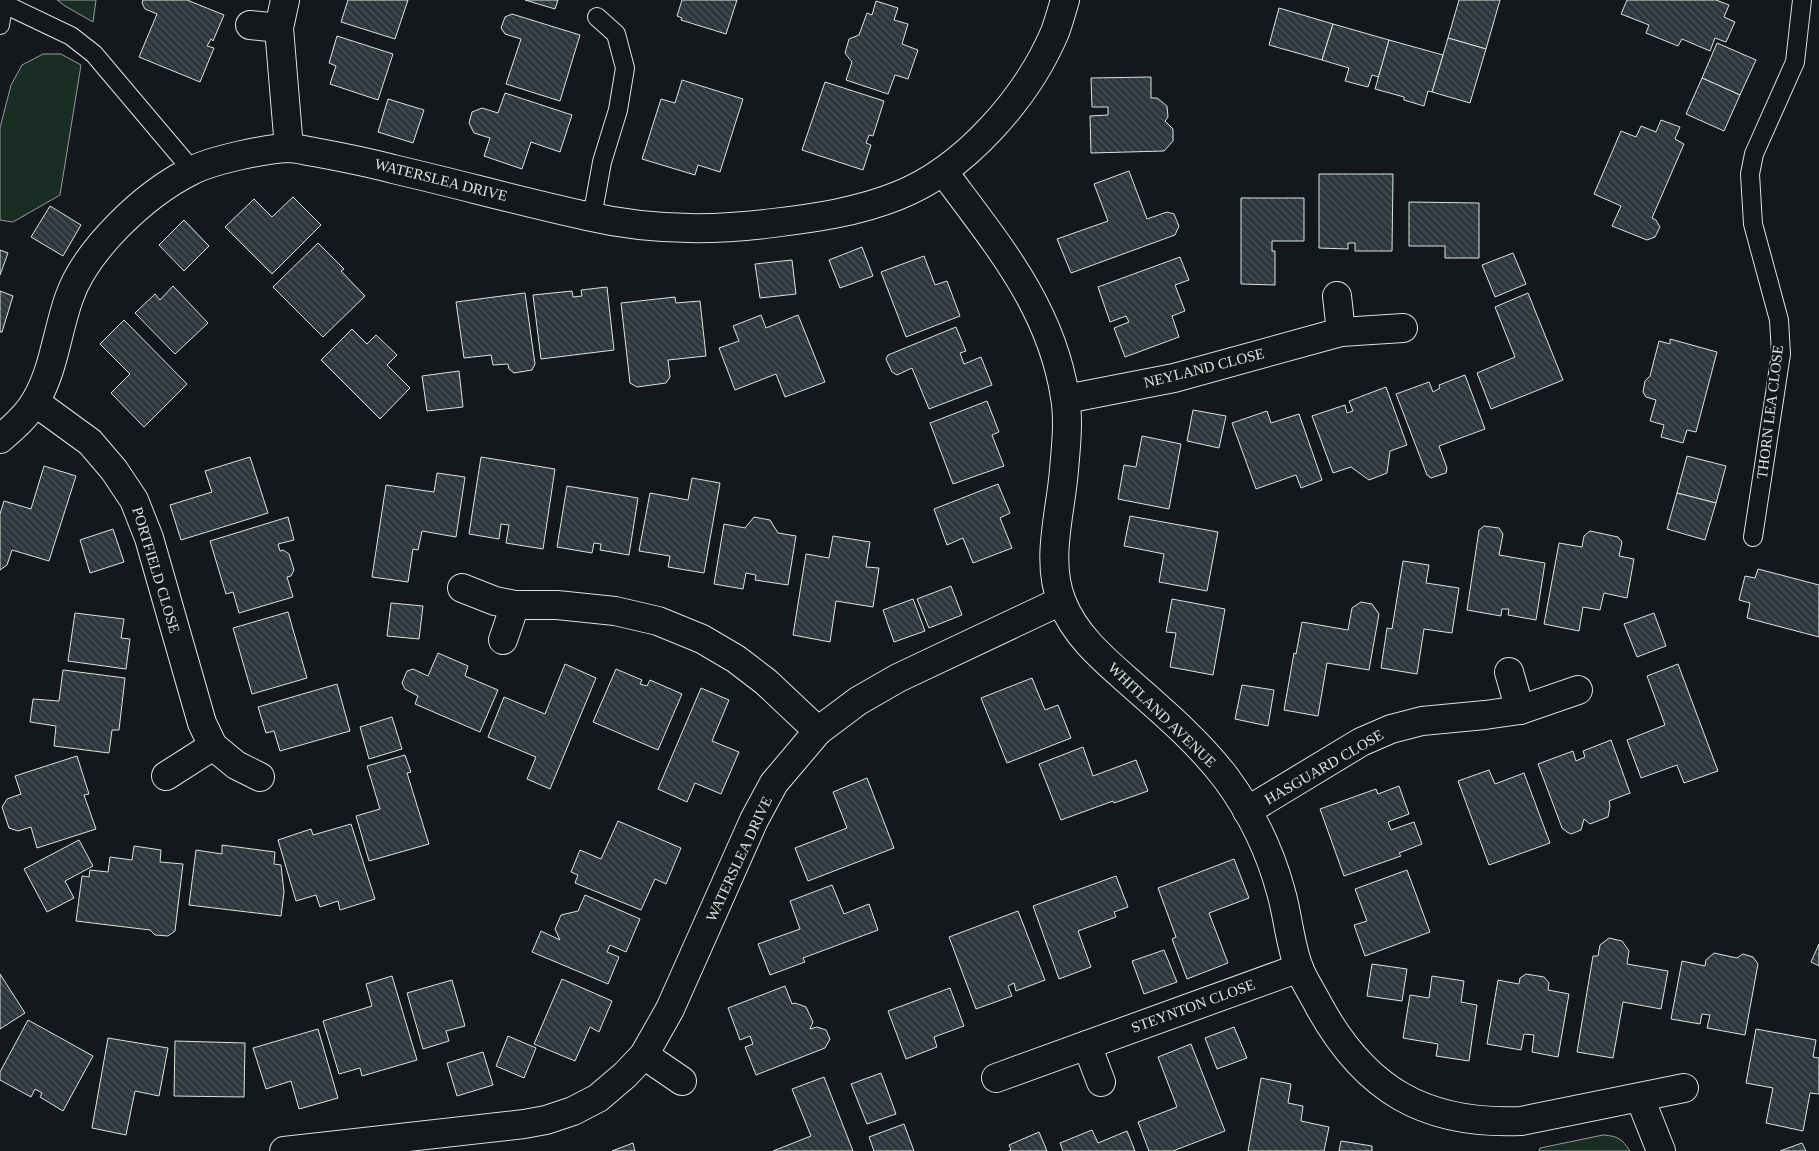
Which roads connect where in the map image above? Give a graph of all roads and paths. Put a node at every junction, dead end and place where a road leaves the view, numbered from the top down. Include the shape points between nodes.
1 (285, 0) edge
2 (1065, 0) edge
3 (1802, 0) edge
4 (4, 2) edge
5 (597, 17) dead end
6 (0, 25) edge
7 (250, 25) dead end
8 (279, 28) junction
9 (289, 148) junction
10 (192, 170) junction
11 (943, 171) junction
12 (592, 217) junction
13 (1337, 296) dead end
14 (1404, 328) dead end
15 (1342, 332) junction
16 (1066, 399) junction
17 (35, 402) junction
18 (0, 439) edge
19 (1753, 537) dead end
20 (462, 588) dead end
21 (1062, 601) junction
22 (515, 606) junction
23 (503, 640) dead end
24 (1510, 672) dead end
25 (1578, 690) dead end
26 (1520, 710) junction
27 (818, 731) junction
28 (213, 746) junction
29 (166, 776) dead end
30 (260, 778) dead end
31 (1247, 811) junction
32 (1299, 968) junction
33 (1088, 1045) junction
34 (644, 1056) junction
35 (996, 1078) dead end
36 (682, 1081) dead end
37 (1101, 1082) dead end
38 (1684, 1088) dead end
39 (1640, 1098) junction
40 (284, 1151) edge
41 (1661, 1151) edge

1 - 8 street
2 - 11 street, WATERSLEA DRIVE via 1054,33 1010,107 979,142
3 - 19 lane, THORN LEA CLOSE via 1794,62 1754,154 1750,174 1753,224 1779,320 1781,354
4 - 6 lane
4 - 10 lane via 71,36 94,54
5 - 12 lane via 616,34 625,68
7 - 8 street
8 - 9 street
9 - 10 street, WATERSLEA DRIVE via 242,155
9 - 12 street, WATERSLEA DRIVE via 351,158
10 - 17 street, WATERSLEA DRIVE via 126,219 103,241 82,269 69,297 54,353
11 - 12 street, WATERSLEA DRIVE via 899,196 850,211 749,226 650,225
11 - 16 street, WHITLAND AVENUE via 1009,259 1030,294 1047,329
13 - 15 street
14 - 15 street, NEYLAND CLOSE
15 - 16 street, NEYLAND CLOSE via 1174,378
16 - 21 street, WHITLAND AVENUE via 1064,472 1055,531 1055,570
17 - 18 street, WATERSLEA DRIVE
17 - 28 street, PORTFIELD CLOSE via 90,442 134,500 149,538 202,723
20 - 22 street
21 - 27 street, WATERSLEA DRIVE via 898,678 858,701
21 - 31 street, WHITLAND AVENUE via 1080,634 1106,662 1202,749
22 - 23 street
22 - 27 street via 557,605 615,611 666,624 702,639 736,659 766,682
24 - 26 street
25 - 26 street, HASGUARD CLOSE
26 - 31 street, HASGUARD CLOSE via 1422,721 1391,729 1361,742
27 - 34 street, WATERSLEA DRIVE via 774,783 754,820 670,1009
28 - 29 street
28 - 30 street, PORTFIELD CLOSE via 236,765
31 - 32 street, WHITLAND AVENUE via 1267,849 1282,892
32 - 33 street, STEYNTON CLOSE
32 - 39 street, WHITLAND AVENUE via 1341,1041 1359,1064 1381,1084 1434,1112 1462,1119 1521,1121
33 - 35 street, STEYNTON CLOSE
33 - 37 street
34 - 36 street
34 - 40 street, WATERSLEA DRIVE via 598,1098 546,1120 466,1132
38 - 39 street, WHITLAND AVENUE
39 - 41 street

